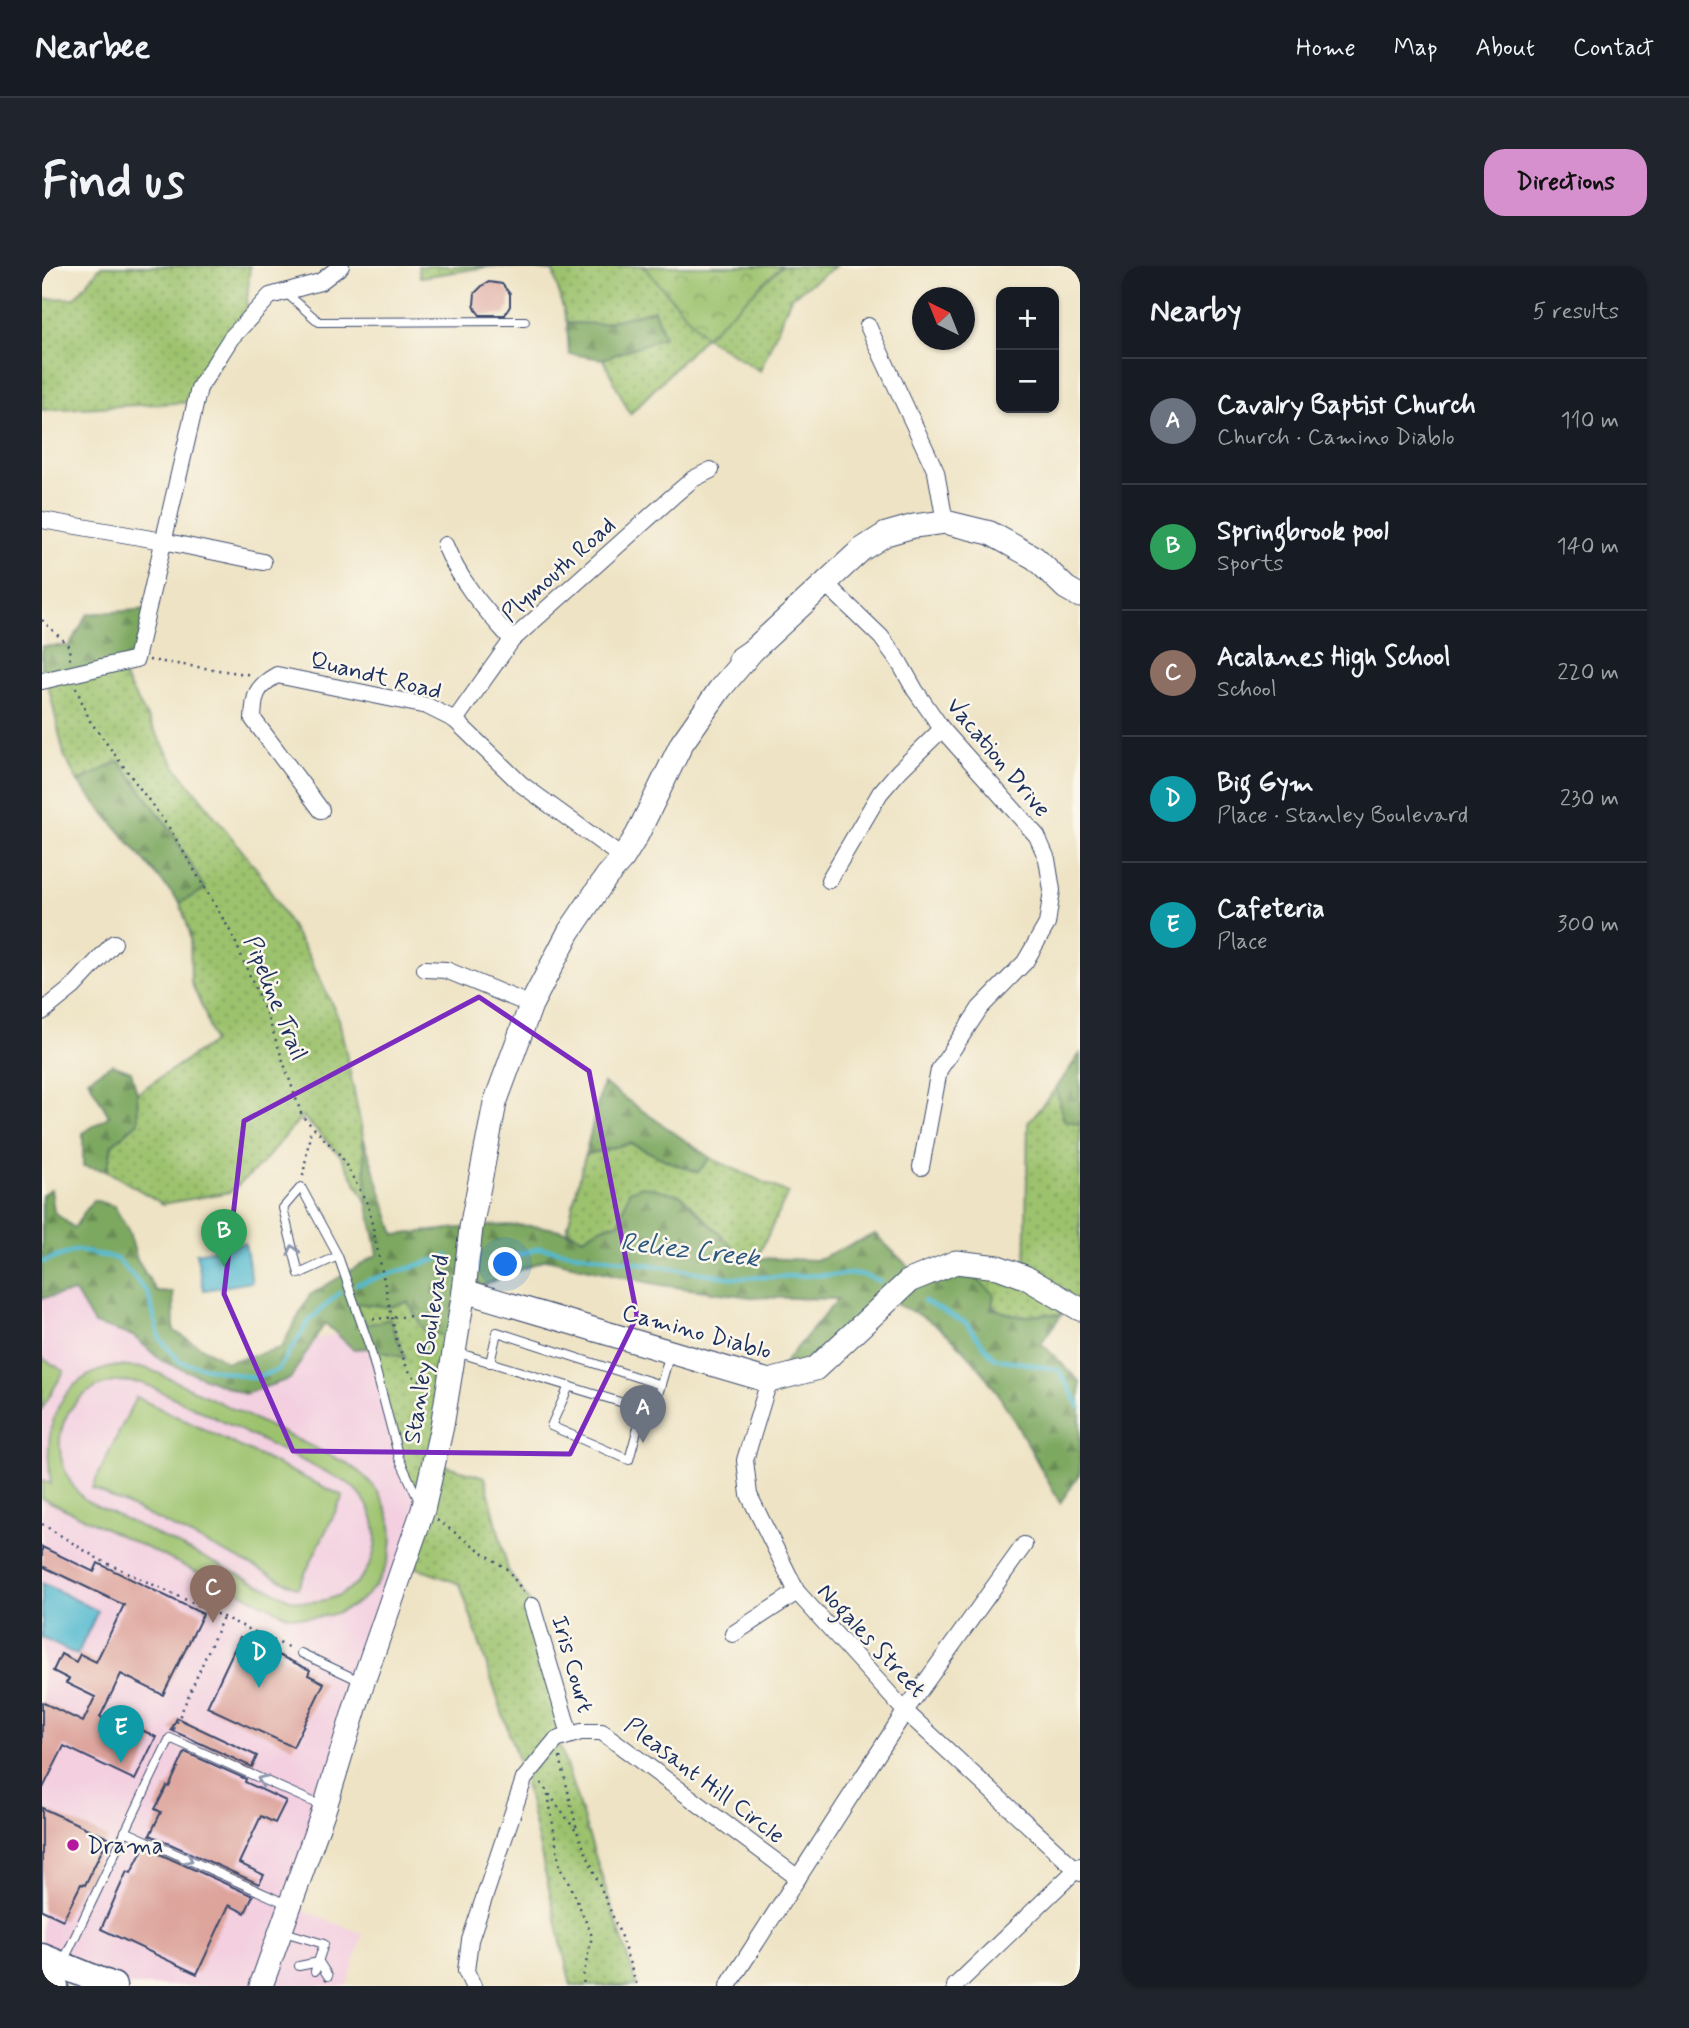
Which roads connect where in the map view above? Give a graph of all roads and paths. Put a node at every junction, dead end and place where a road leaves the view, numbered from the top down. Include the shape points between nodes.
1 (341, 266) edge
2 (285, 292) junction
3 (525, 321) dead end
4 (868, 326) dead end
5 (711, 470) dead end
6 (42, 520) edge
7 (945, 522) junction
8 (163, 541) junction
9 (445, 545) dead end
10 (1017, 549) junction
11 (263, 562) dead end
12 (825, 583) junction
13 (1080, 596) edge
14 (1080, 608) edge
15 (42, 620) edge
16 (512, 640) junction
17 (136, 659) junction
18 (71, 673) junction
19 (42, 681) edge
20 (265, 684) junction
21 (455, 720) junction
22 (942, 729) junction
23 (321, 810) dead end
24 (623, 858) junction
25 (829, 880) dead end
26 (114, 943) dead end
27 (425, 969) dead end
28 (531, 1005) junction
29 (42, 1012) edge
30 (312, 1126) junction
31 (921, 1167) dead end
32 (302, 1187) junction
33 (338, 1256) junction
34 (464, 1292) junction
35 (1080, 1309) edge
36 (439, 1314) dead end
37 (392, 1317) junction
38 (359, 1320) junction
39 (453, 1351) junction
40 (670, 1352) junction
41 (491, 1363) junction
42 (769, 1381) junction
43 (661, 1385) junction
44 (569, 1386) junction
45 (446, 1398) junction
46 (643, 1409) junction
47 (424, 1510) junction
48 (42, 1524) edge
49 (1024, 1545) dead end
50 (797, 1592) junction
51 (532, 1606) joint
52 (223, 1617) junction
53 (733, 1634) dead end
54 (300, 1653) joint
55 (363, 1682) junction
56 (905, 1711) junction
57 (170, 1738) junction
58 (563, 1738) junction
59 (325, 1807) junction
60 (125, 1831) junction
61 (578, 1834) junction
62 (1079, 1869) edge
63 (798, 1878) junction
64 (290, 1905) junction
65 (281, 1931) junction
66 (319, 1962) junction
67 (299, 1966) dead end
68 (316, 1971) dead end
69 (50, 1972) edge
70 (328, 1976) dead end
71 (113, 1986) edge
72 (261, 1986) edge
73 (473, 1986) edge
74 (584, 1986) edge
75 (637, 1986) edge
76 (728, 1986) edge
77 (955, 1986) edge

1 - 2 street via 320,282
2 - 3 lane via 319,322
2 - 8 street via 270,296 231,338 199,388
4 - 7 street via 936,472
5 - 16 street, Plymouth Road via 673,496
6 - 8 street
7 - 10 street, Stanley Boulevard via 990,533
7 - 12 street, Stanley Boulevard via 886,534
8 - 11 street
8 - 17 street
9 - 16 street via 472,594
10 - 13 street, Stanley Boulevard via 1035,558
10 - 14 street, Stanley Boulevard via 1048,586
12 - 22 street, Vacation Drive via 881,637
12 - 24 street, Stanley Boulevard via 713,685 685,729
15 - 18 path, Pipeline Trail via 69,646
16 - 21 street, Plymouth Road
17 - 18 street
17 - 20 path via 251,673
18 - 19 street
18 - 30 path, Pipeline Trail via 90,721 170,830 232,934 270,1023 302,1116
20 - 21 street, Quandt Road via 277,675 427,706
20 - 23 street via 254,695 253,719
21 - 24 street, Quandt Road via 521,784
22 - 25 street via 880,793
22 - 31 street, Vacation Drive via 1037,836 1052,890 1047,924 1025,962 980,1008 939,1070
24 - 28 street, Stanley Boulevard via 569,932
26 - 29 street via 74,987
27 - 28 street via 446,970
28 - 34 street, Stanley Boulevard via 495,1103
30 - 32 path
30 - 37 path, Pipeline Trail via 341,1156 368,1205
32 - 33 lane
33 -> 32 lane via 299,1274 283,1208
33 - 38 lane
34 - 39 street, Stanley Boulevard
34 - 40 street, Camino Diablo
35 - 42 street, Camino Diablo via 1025,1277 998,1267 956,1262 909,1282 815,1369
36 - 37 path
37 - 38 path
37 - 45 path, Pipeline Trail via 407,1368
38 - 47 lane via 399,1458
39 - 41 lane
39 - 45 street, Stanley Boulevard
40 - 42 street, Camino Diablo
40 - 43 lane
41 - 43 lane via 497,1332
41 - 44 lane
42 - 50 street, Nogales Street via 745,1460 749,1495
43 - 46 lane via 653,1412
44 - 46 lane
44 - 46 lane via 551,1426 629,1460
45 - 47 street, Stanley Boulevard
47 - 51 path via 508,1570
47 - 55 street, Stanley Boulevard
48 - 52 path via 100,1560
49 - 56 street
50 - 53 street
50 - 56 street, Nogales Street
51 - 58 street, Iris Court
52 - 54 path
52 - 57 path
54 - 55 lane
55 - 59 street, Stanley Boulevard
56 - 62 street, Nogales Street
56 - 63 street
59 -> 57 lane
57 - 60 lane
58 - 61 path
58 - 63 street, Pleasant Hill Circle via 602,1732
58 - 73 street via 524,1779 470,1940 466,1971
59 - 64 street, Stanley Boulevard
60 -> 64 lane
60 - 69 lane
61 - 74 path via 548,1794 560,1868 592,1936
61 - 75 path
62 - 77 street
63 - 76 street
64 - 65 street, Stanley Boulevard
65 - 66 lane via 324,1944
65 - 72 street, Stanley Boulevard
66 - 67 lane
66 - 68 lane
66 - 70 lane
69 - 71 main road

